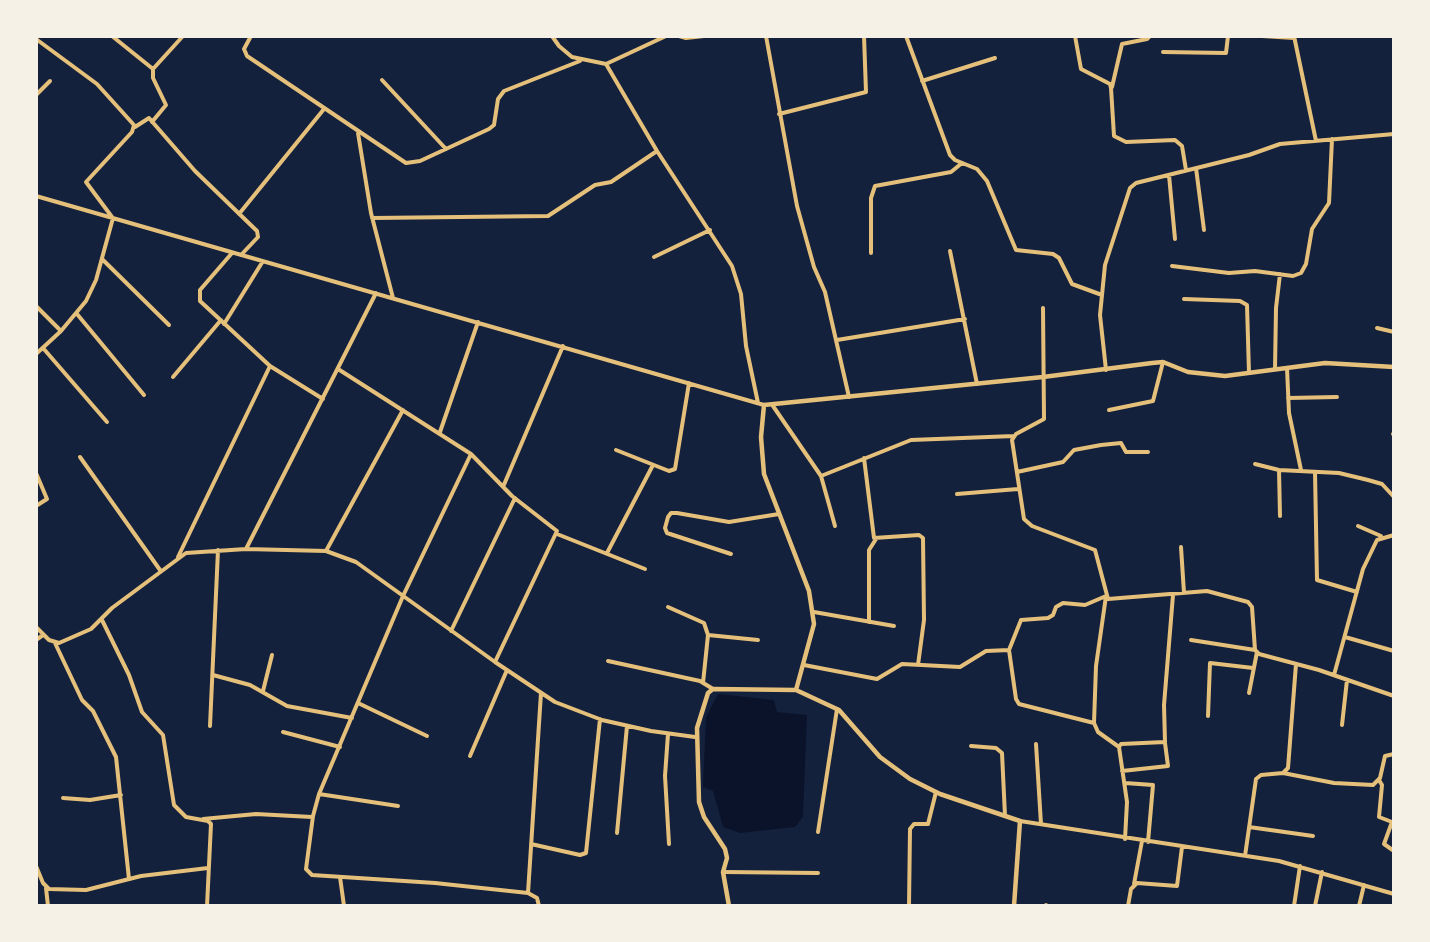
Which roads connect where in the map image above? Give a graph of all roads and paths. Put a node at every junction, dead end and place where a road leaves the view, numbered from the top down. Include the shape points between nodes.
1 (112, 36) edge
2 (183, 36) edge
3 (250, 36) edge
4 (552, 36) edge
5 (666, 36) edge
6 (679, 36) edge
7 (704, 36) edge
8 (766, 36) edge
9 (864, 36) edge
10 (906, 36) edge
11 (1075, 36) edge
12 (1150, 36) edge
13 (1230, 36) edge
14 (1262, 36) edge
15 (1294, 37) edge
16 (36, 39) edge
17 (1163, 52) dead end
18 (994, 58) dead end
19 (580, 60) junction
20 (606, 64) junction
21 (153, 69) junction
22 (382, 80) dead end
23 (50, 81) dead end
24 (922, 81) junction
25 (1111, 88) junction
26 (36, 95) edge
27 (324, 109) junction
28 (779, 114) junction
29 (152, 122) junction
30 (134, 128) junction
31 (358, 132) junction
32 (1394, 134) edge
33 (1332, 139) junction
34 (1316, 141) junction
35 (446, 148) junction
36 (657, 151) junction
37 (962, 162) junction
38 (1196, 168) junction
39 (1186, 170) junction
40 (1169, 175) junction
41 (37, 198) edge
42 (239, 214) junction
43 (113, 218) junction
44 (372, 218) junction
45 (710, 230) junction
46 (1204, 230) dead end
47 (1175, 239) dead end
48 (950, 251) dead end
49 (232, 252) junction
50 (871, 253) dead end
51 (241, 255) junction
52 (654, 257) dead end
53 (102, 259) junction
54 (263, 261) junction
55 (1172, 266) dead end
56 (1280, 274) junction
57 (376, 293) junction
58 (1102, 295) junction
59 (393, 298) junction
60 (1185, 299) dead end
61 (36, 306) edge
62 (1043, 308) dead end
63 (77, 315) junction
64 (965, 319) junction
65 (222, 322) junction
66 (478, 322) junction
67 (169, 325) dead end
68 (1377, 328) dead end
69 (61, 332) junction
70 (1394, 332) edge
71 (837, 340) junction
72 (563, 346) junction
73 (43, 348) junction
74 (36, 354) edge
75 (1163, 362) junction
76 (270, 366) junction
77 (1394, 367) edge
78 (1287, 368) junction
79 (338, 369) junction
80 (1275, 369) junction
81 (1106, 370) junction
82 (1249, 373) junction
83 (173, 377) dead end
84 (1043, 377) junction
85 (689, 383) junction
86 (977, 384) junction
87 (144, 395) dead end
88 (1337, 397) dead end
89 (849, 398) junction
90 (1288, 398) junction
91 (323, 399) junction
92 (758, 403) junction
93 (764, 405) junction
94 (773, 406) junction
95 (403, 410) junction
96 (1109, 410) dead end
97 (107, 422) dead end
98 (440, 432) junction
99 (1014, 436) junction
100 (616, 450) dead end
101 (1148, 452) dead end
102 (471, 454) junction
103 (80, 457) dead end
104 (864, 458) junction
105 (1256, 464) dead end
106 (653, 465) junction
107 (1279, 470) junction
108 (1301, 471) junction
109 (1016, 472) junction
110 (1315, 472) junction
111 (36, 473) edge
112 (822, 476) junction
113 (503, 487) junction
114 (1018, 489) junction
115 (957, 494) dead end
116 (1394, 496) edge
117 (515, 498) junction
118 (36, 506) edge
119 (779, 514) junction
120 (1280, 516) dead end
121 (835, 526) dead end
122 (1358, 526) dead end
123 (558, 534) junction
124 (1394, 535) edge
125 (1382, 537) junction
126 (876, 540) junction
127 (1181, 547) dead end
128 (246, 549) junction
129 (218, 550) junction
130 (326, 550) junction
131 (607, 553) junction
132 (731, 554) dead end
133 (177, 558) junction
134 (645, 569) dead end
135 (160, 570) junction
136 (1357, 592) junction
137 (1184, 593) junction
138 (1173, 595) junction
139 (403, 596) junction
140 (1106, 596) junction
141 (668, 607) dead end
142 (814, 612) junction
143 (102, 620) junction
144 (869, 621) junction
145 (894, 626) dead end
146 (36, 627) edge
147 (451, 631) junction
148 (43, 635) junction
149 (708, 635) junction
150 (1345, 637) junction
151 (36, 640) edge
152 (758, 640) dead end
153 (1191, 640) dead end
154 (55, 643) junction
155 (1009, 650) junction
156 (1256, 651) junction
157 (1394, 651) edge
158 (272, 655) dead end
159 (608, 661) dead end
160 (495, 662) junction
161 (1296, 664) junction
162 (804, 665) junction
163 (918, 665) junction
164 (1253, 668) junction
165 (507, 670) junction
166 (213, 675) junction
167 (1334, 675) junction
168 (1347, 680) junction
169 (703, 683) junction
170 (713, 689) junction
171 (796, 690) junction
172 (263, 691) junction
173 (541, 693) junction
174 (1249, 693) dead end
175 (1394, 696) edge
176 (358, 702) junction
177 (837, 709) junction
178 (1208, 716) dead end
179 (352, 718) junction
180 (600, 719) junction
181 (1094, 723) junction
182 (1342, 725) dead end
183 (210, 726) dead end
184 (627, 726) junction
185 (283, 732) dead end
186 (668, 734) junction
187 (427, 736) dead end
188 (695, 737) junction
189 (1165, 742) junction
190 (1036, 744) dead end
191 (971, 746) dead end
192 (340, 747) junction
193 (1119, 747) junction
194 (1394, 754) edge
195 (470, 756) dead end
196 (1122, 771) junction
197 (1283, 773) junction
198 (1379, 780) junction
199 (1124, 783) junction
200 (936, 792) junction
201 (319, 794) junction
202 (121, 795) junction
203 (63, 798) dead end
204 (398, 806) dead end
205 (1005, 816) junction
206 (312, 818) junction
207 (199, 819) junction
208 (1020, 821) junction
209 (1041, 824) junction
210 (1249, 827) junction
211 (818, 832) dead end
212 (617, 833) dead end
213 (1313, 836) dead end
214 (1125, 839) junction
215 (1142, 841) junction
216 (1148, 842) junction
217 (531, 844) junction
218 (669, 844) dead end
219 (1182, 847) junction
220 (1394, 851) edge
221 (1245, 856) junction
222 (36, 866) edge
223 (1300, 866) junction
224 (208, 868) junction
225 (723, 872) junction
226 (1322, 872) junction
227 (818, 873) dead end
228 (340, 877) junction
229 (129, 879) junction
230 (1134, 885) junction
231 (1364, 885) junction
232 (45, 887) junction
233 (528, 893) junction
234 (1394, 894) edge
235 (48, 906) edge
236 (207, 906) edge
237 (338, 906) edge
238 (344, 906) edge
239 (539, 906) edge
240 (729, 906) edge
241 (909, 906) edge
242 (1014, 906) edge
243 (1128, 906) edge
244 (1293, 906) edge
245 (1315, 906) edge
246 (1359, 906) edge

1 - 21 street
2 - 21 street
3 - 27 street via 244,49 247,56
4 - 19 street via 565,52
5 - 20 street
6 - 7 street
8 - 28 street
9 - 28 street via 866,92
10 - 24 street
11 - 25 street via 1082,69
12 - 25 street via 1122,44
13 - 17 street via 1226,53
14 - 15 street
15 - 34 street
16 - 30 street via 97,84 133,122
18 - 24 street
19 - 20 street
19 - 35 street via 508,88 498,99 492,127
20 - 36 street
21 - 29 street via 153,78 166,105
22 - 35 street
23 - 26 street
24 - 37 street via 950,155
25 - 39 street via 1114,136 1126,142 1179,142
27 - 31 street
27 - 42 street
28 - 71 street via 797,206
29 - 30 street via 147,118
29 - 42 street
30 - 43 street via 86,182
31 - 35 street via 406,163
31 - 44 street
32 - 33 street
33 - 34 street
33 - 56 street via 1329,203 1312,230 1306,264 1301,273
34 - 38 street via 1280,144
36 - 44 street via 611,182 596,184 548,216
36 - 45 street
37 - 50 street via 951,172 875,186 871,198
37 - 58 street via 987,181 1016,250 1053,254 1072,284
38 - 39 street
38 - 46 street
39 - 40 street
40 - 47 street
40 - 58 street via 1136,183 1125,195 1108,254
41 - 43 street
42 - 51 street via 258,235
43 - 49 street
43 - 53 street
44 - 59 street
45 - 52 street
45 - 92 street via 739,285
48 - 64 street
49 - 51 street
49 - 65 street via 198,295
51 - 54 street
53 - 63 street via 92,290
53 - 67 street
54 - 57 street
54 - 65 street
55 - 56 street
56 - 80 street
57 - 59 street
57 - 79 street
58 - 81 street via 1100,315
59 - 66 street
60 - 82 street via 1244,301
61 - 69 street
62 - 84 street
63 - 69 street
63 - 87 street
64 - 71 street
64 - 86 street
65 - 76 street
65 - 83 street
66 - 72 street
66 - 98 street
68 - 70 street
69 - 73 street
71 - 89 street
72 - 85 street
72 - 113 street
73 - 74 street
73 - 97 street
75 - 81 street
75 - 82 street via 1188,372
75 - 96 street via 1153,400
76 - 91 street
76 - 133 street
77 - 78 street via 1325,363
78 - 80 street
78 - 90 street
79 - 91 street
79 - 95 street
80 - 82 street
81 - 84 street
84 - 86 street
84 - 99 street via 1044,420
85 - 92 street
85 - 106 street via 675,469 669,471
86 - 89 street
88 - 90 street
89 - 94 street
90 - 108 street
91 - 128 street
92 - 93 street
93 - 94 street
93 - 119 street via 764,474
94 - 112 street
95 - 98 street
95 - 130 street
98 - 102 street
99 - 104 street via 918,439
99 - 109 street
100 - 106 street
101 - 109 street via 1126,452 1121,443 1101,445 1074,450 1063,462
102 - 113 street
102 - 139 street
103 - 135 street
104 - 112 street
104 - 126 street
105 - 107 street
106 - 131 street
107 - 108 street
107 - 120 street
108 - 110 street
109 - 114 street
110 - 116 street via 1339,473 1380,483
110 - 136 street via 1317,580
111 - 118 street via 47,499
112 - 121 street
113 - 117 street
114 - 115 street
114 - 140 street via 1022,516 1027,523 1095,550
117 - 123 street
117 - 147 street
119 - 132 street via 729,522 670,513 667,533
119 - 142 street
122 - 125 street
123 - 131 street
123 - 160 street
124 - 125 street
125 - 136 street via 1363,569
126 - 144 street via 869,550
126 - 163 street via 919,535 923,538 924,620
127 - 137 street
128 - 129 street
128 - 130 street
129 - 133 street via 192,552
129 - 166 street
130 - 139 street via 356,562
131 - 134 street
133 - 135 street
135 - 143 street
136 - 150 street
137 - 138 street
137 - 156 street via 1207,591 1250,604
138 - 140 street via 1111,599
138 - 189 street via 1164,705
139 - 147 street
139 - 176 street
140 - 155 street via 1085,605 1063,603 1048,618 1022,620
140 - 181 street via 1096,666
141 - 149 street via 701,620
142 - 144 street
142 - 162 street
143 - 154 street via 92,629
143 - 207 street via 142,712 163,735 174,805 186,817
144 - 145 street
146 - 148 street
147 - 160 street
148 - 151 street
148 - 154 street
149 - 152 street
149 - 169 street
150 - 157 street
150 - 167 street
153 - 156 street
154 - 202 street via 82,700 93,711 116,757
155 - 163 street via 986,651 960,667
155 - 181 street via 1019,704
156 - 161 street
156 - 164 street
158 - 172 street
159 - 169 street
160 - 165 street
161 - 167 street
161 - 197 street via 1288,768
162 - 163 street via 877,680 902,664
162 - 171 street
164 - 174 street
164 - 178 street via 1210,663
165 - 173 street
165 - 195 street
166 - 172 street
166 - 183 street
167 - 168 street
168 - 175 street
168 - 182 street
169 - 170 street
170 - 171 street
170 - 188 street via 708,693
171 - 177 street
172 - 179 street via 287,706
173 - 180 street
173 - 217 street
176 - 179 street
176 - 187 street
177 - 200 street via 880,757
177 - 211 street
179 - 192 street
180 - 184 street
180 - 217 street via 587,850 580,855
181 - 193 street via 1098,732
184 - 186 street
184 - 212 street
185 - 192 street
186 - 188 street
186 - 218 street via 665,776
188 - 225 street via 699,802 725,849
189 - 193 street
189 - 196 street via 1168,766
190 - 209 street
191 - 205 street via 996,748 1002,753
192 - 201 street
193 - 196 street
194 - 198 street via 1385,756
196 - 199 street
197 - 198 street via 1350,784 1373,785
197 - 210 street via 1256,779
198 - 220 street via 1379,817 1392,822 1384,844
199 - 214 street
199 - 216 street via 1153,785
200 - 205 street
200 - 241 street via 930,821 926,825 914,824 910,829
201 - 204 street
201 - 206 street
202 - 203 street via 90,800
202 - 229 street
205 - 208 street
206 - 207 street via 256,814
206 - 228 street via 307,872
207 - 224 street via 208,821 212,829
208 - 209 street
208 - 242 street
209 - 214 street
210 - 213 street
210 - 221 street
214 - 215 street
215 - 216 street
215 - 230 street
216 - 219 street
217 - 233 street
219 - 221 street
219 - 230 street via 1177,886
221 - 223 street
222 - 232 street
223 - 226 street
223 - 244 street
224 - 229 street
224 - 236 street
225 - 227 street
225 - 240 street
226 - 231 street
226 - 245 street
228 - 233 street
228 - 238 street
229 - 232 street via 94,890
230 - 243 street
231 - 234 street
231 - 246 street
232 - 235 street
233 - 239 street via 537,898
237 - 238 street

